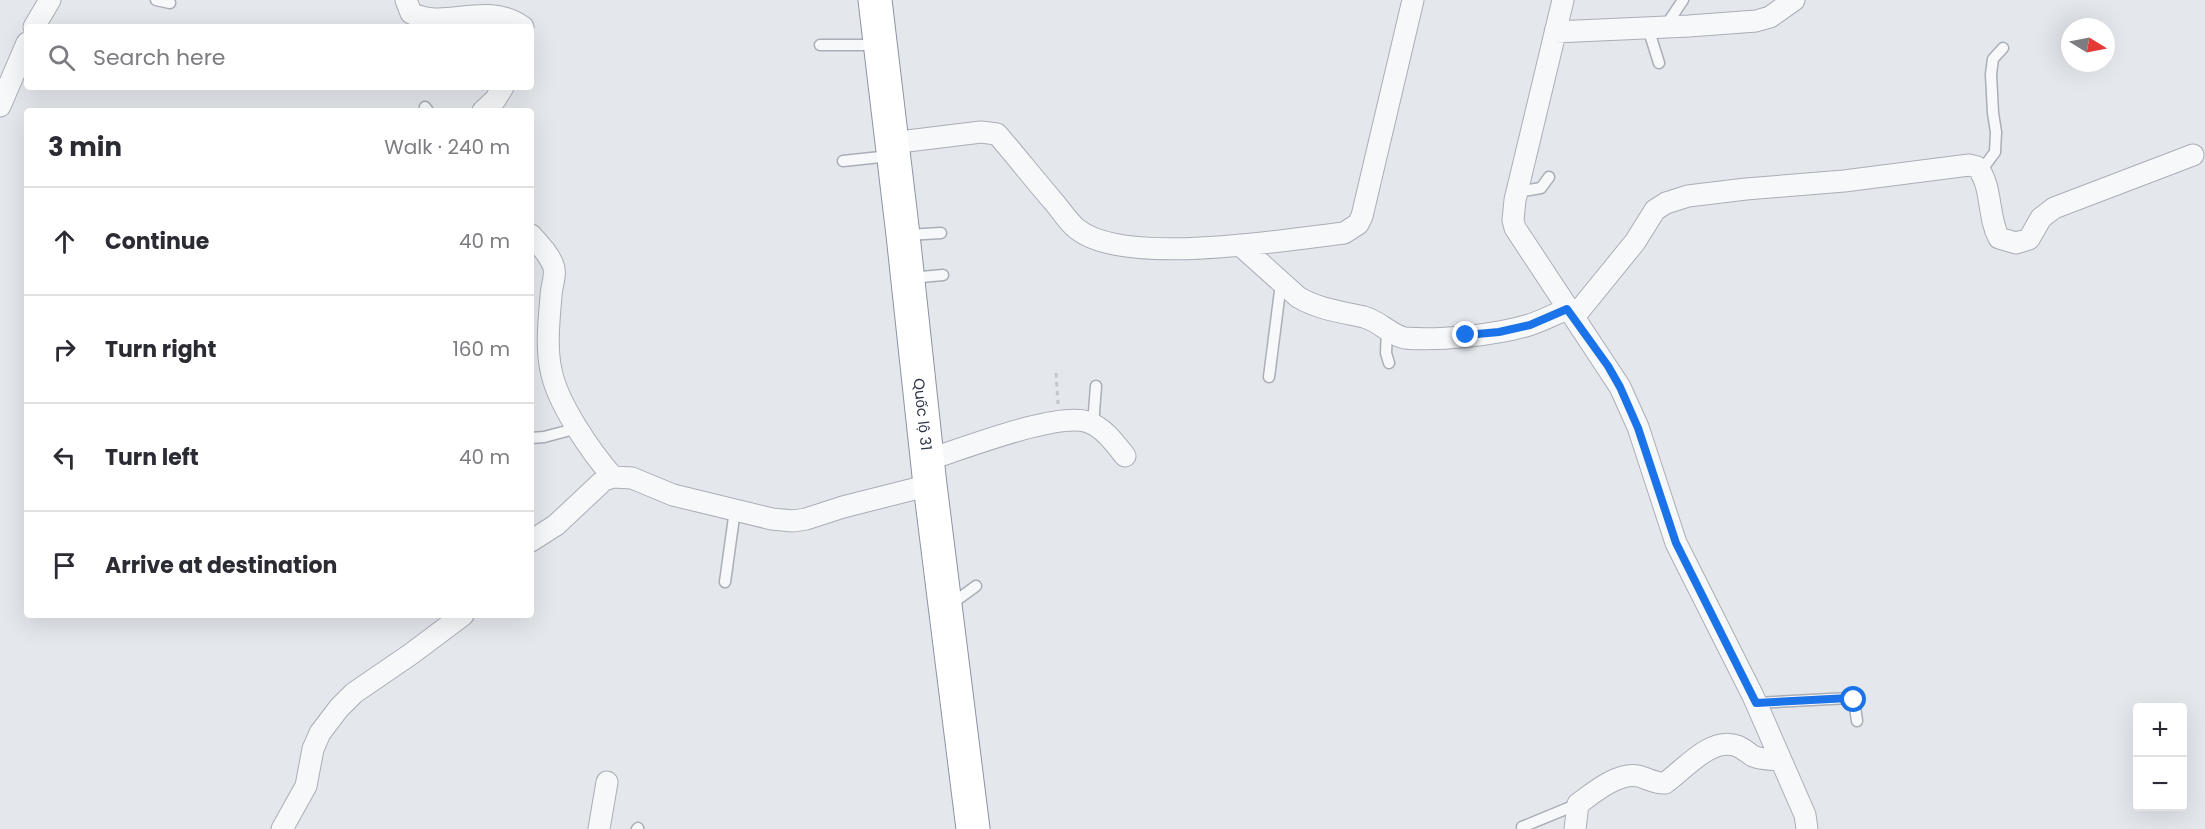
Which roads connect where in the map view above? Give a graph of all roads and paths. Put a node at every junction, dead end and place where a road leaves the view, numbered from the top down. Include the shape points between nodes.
1 (50, 0) edge
2 (156, 0) edge
3 (406, 0) edge
4 (875, 0) edge
5 (1413, 0) edge
6 (1563, 0) edge
7 (1683, 0) edge
8 (1794, 0) edge
9 (170, 3) dead end
10 (36, 24) edge
11 (517, 24) edge
12 (1656, 28) junction
13 (1555, 32) junction
14 (820, 45) dead end
15 (880, 45) junction
16 (2003, 48) dead end
17 (24, 50) edge
18 (1659, 63) dead end
19 (501, 90) edge
20 (0, 106) edge
21 (486, 108) edge
22 (892, 149) junction
23 (2193, 155) dead end
24 (843, 161) dead end
25 (1981, 171) junction
26 (1549, 177) dead end
27 (1517, 192) junction
28 (942, 232) dead end
29 (903, 235) junction
30 (534, 239) edge
31 (1240, 245) junction
32 (943, 275) dead end
33 (908, 278) junction
34 (1281, 283) junction
35 (1571, 313) junction
36 (1387, 328) junction
37 (1389, 363) dead end
38 (1056, 373) dead end
39 (1269, 377) dead end
40 (1096, 386) dead end
41 (1059, 421) junction
42 (1093, 425) junction
43 (578, 428) junction
44 (534, 438) edge
45 (1125, 456) dead end
46 (928, 472) junction
47 (613, 477) junction
48 (735, 510) junction
49 (534, 539) edge
50 (725, 582) dead end
51 (976, 586) dead end
52 (945, 608) junction
53 (459, 618) edge
54 (1756, 703) junction
55 (1857, 722) dead end
56 (1781, 759) junction
57 (607, 782) dead end
58 (1578, 804) junction
59 (1522, 827) dead end
60 (282, 829) edge
61 (599, 829) edge
62 (974, 829) edge
63 (1575, 829) edge
64 (1807, 829) edge

1 - 10 street
2 - 9 lane
3 - 11 street via 411,13 425,18 488,10
4 - 15 highway, Quốc lộ 31
5 - 31 street via 1358,224 1344,233
6 - 13 street
7 - 12 lane
8 - 12 street via 1770,17 1756,21
12 - 13 street
12 - 18 lane
13 - 27 street
14 - 15 lane
15 - 22 highway, Quốc lộ 31
16 - 25 lane via 1993,59 1995,152
17 - 20 street
19 - 21 street
22 - 24 lane
22 - 29 highway, Quốc lộ 31
22 - 31 street via 989,132 997,134 1076,228 1096,240 1134,247
23 - 25 street via 2054,208 2041,218 2029,239 2016,243 1999,238 1994,229
25 - 35 street via 1977,167 1957,166 1688,196 1666,203 1655,210 1635,242
26 - 27 lane via 1541,188
27 - 35 street via 1515,228
28 - 29 lane
29 - 33 highway, Quốc lộ 31
30 - 43 street via 554,268 550,370
31 - 34 street
32 - 33 lane
33 - 46 highway, Quốc lộ 31
34 - 36 street via 1308,303 1366,318
34 - 39 lane
35 - 36 street via 1499,332 1449,337 1403,338
35 - 54 street via 1625,397 1676,543
36 - 37 lane
38 - 41 path
40 - 42 lane
41 - 42 street via 1087,421
41 - 46 street via 1026,429
42 - 45 street via 1109,435
43 - 44 lane
43 - 47 street
46 - 48 street via 806,519 772,519
46 - 52 highway, Quốc lộ 31
47 - 48 street via 632,478 673,495
47 - 49 street via 604,480 556,525
48 - 50 lane
51 - 52 lane
52 - 62 highway, Quốc lộ 31
53 - 60 street via 339,708 320,733 306,786
54 - 55 lane via 1849,698 1854,700
54 - 56 street
56 - 58 street via 1763,759 1739,747 1721,745 1692,759 1665,783 1639,776 1621,777
56 - 64 street
57 - 61 street
58 - 59 lane
58 - 63 street

